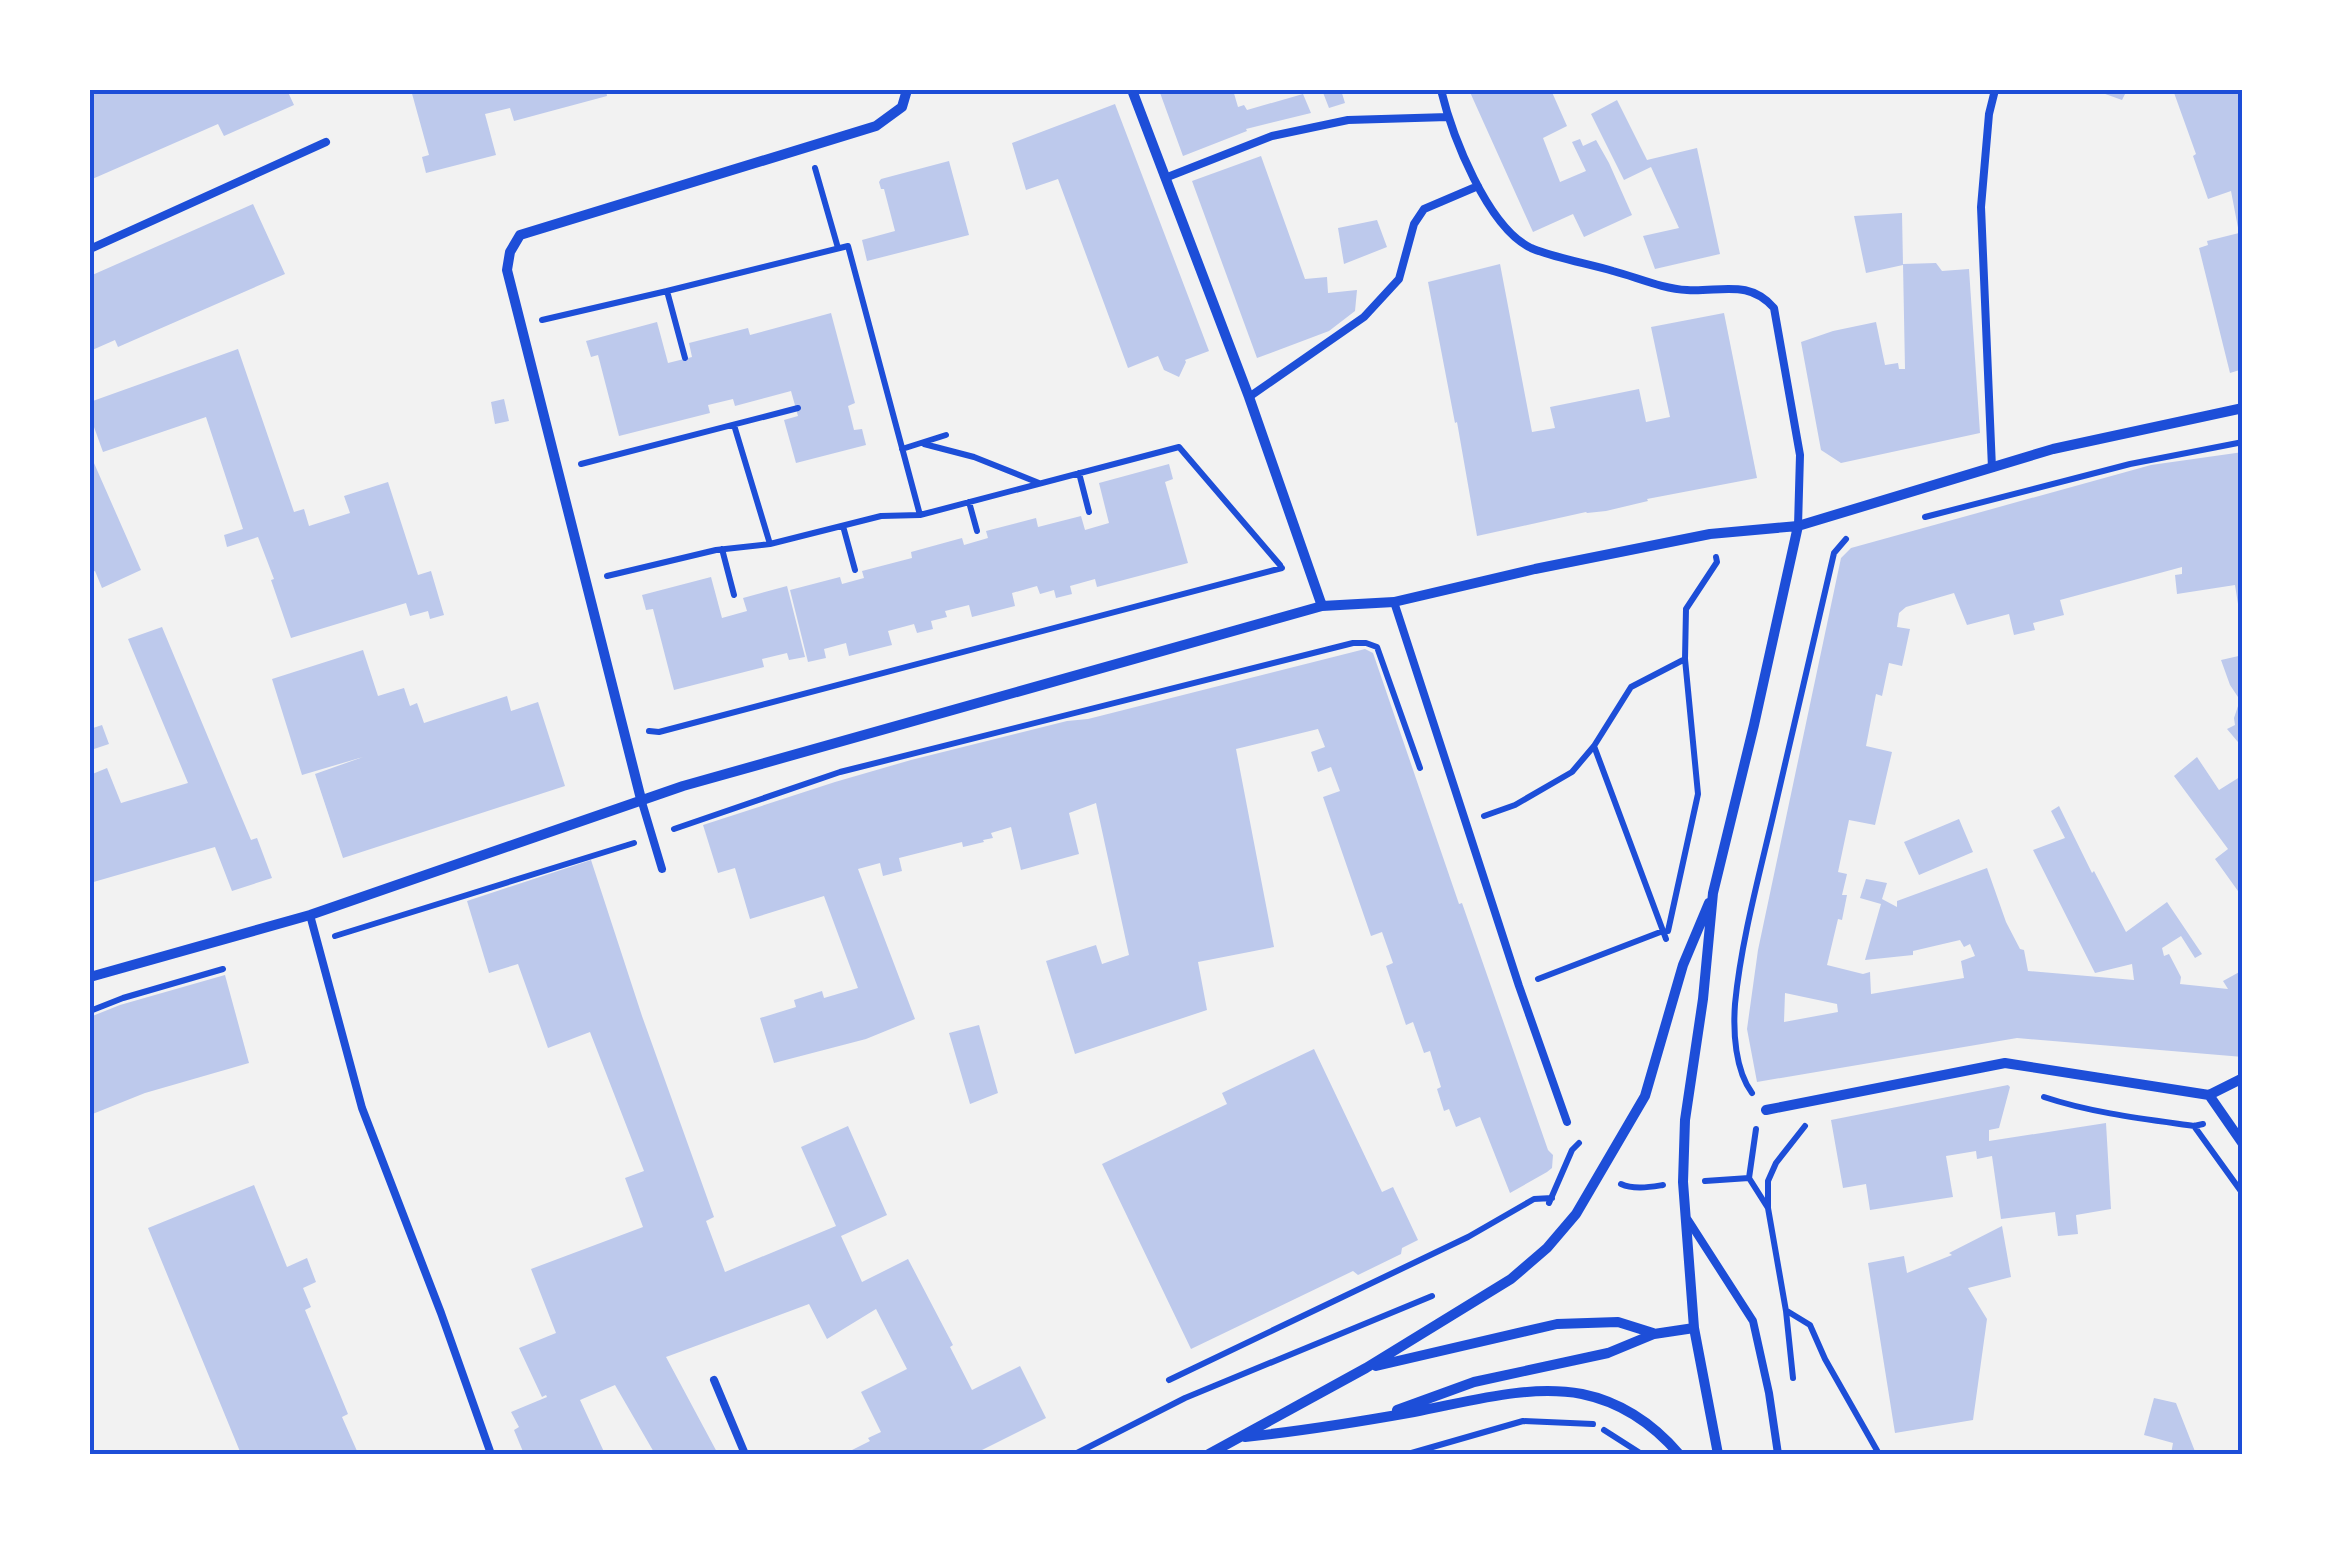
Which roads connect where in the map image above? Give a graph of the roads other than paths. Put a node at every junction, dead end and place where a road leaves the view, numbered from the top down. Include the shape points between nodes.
1 (907, 90) edge
2 (1132, 90) edge
3 (1442, 90) edge
4 (1994, 90) edge
5 (1448, 117) junction
6 (326, 142) dead end
7 (1165, 178) junction
8 (1478, 186) junction
9 (90, 248) edge
10 (1249, 397) junction
11 (2243, 408) edge
12 (1992, 468) junction
13 (1798, 526) junction
14 (1394, 602) junction
15 (1322, 606) junction
16 (641, 799) junction
17 (662, 869) dead end
18 (1713, 893) junction
19 (310, 915) junction
20 (90, 977) edge
21 (2243, 1078) edge
22 (2209, 1095) junction
23 (1766, 1110) road end
24 (1567, 1122) dead end
25 (2243, 1144) edge
26 (1685, 1215) junction
27 (1694, 1328) junction
28 (1654, 1334) junction
29 (1366, 1368) junction
30 (714, 1380) dead end
31 (1363, 1422) junction
32 (1240, 1438) junction
33 (492, 1454) edge
34 (745, 1454) edge
35 (1209, 1454) edge
36 (1680, 1454) edge
37 (1718, 1454) edge
38 (1778, 1454) edge

1 - 16 street via 902,107 876,126 520,234 510,252 507,270
2 - 7 street
3 - 5 lane
4 - 12 lane via 1981,207
5 - 7 lane via 1348,120 1272,136
5 - 8 lane
6 - 9 lane
7 - 10 street
8 - 10 lane via 1424,210 1399,279 1364,317
8 - 13 lane via 1502,225 1530,248 1683,290 1750,290 1765,298 1774,308 1800,455
10 - 15 street
11 - 12 street
12 - 13 street
13 - 14 street via 1710,534
13 - 18 street
14 - 15 street
14 - 24 lane
15 - 16 street
16 - 17 lane
16 - 19 street
18 - 26 street via 1685,1120
18 - 29 street via 1683,965 1645,1096 1576,1214 1511,1279
19 - 20 street
19 - 33 lane via 362,1108
21 - 22 street
22 - 23 street via 2005,1062
22 - 25 street
26 - 27 street
26 - 38 lane via 1752,1321
27 - 28 street
27 - 37 street
28 - 29 street via 1618,1322 1556,1324
28 - 31 street via 1608,1353 1474,1382
29 - 32 street
30 - 34 lane
31 - 32 street
31 - 36 street via 1513,1394 1580,1394 1630,1411
32 - 35 street

